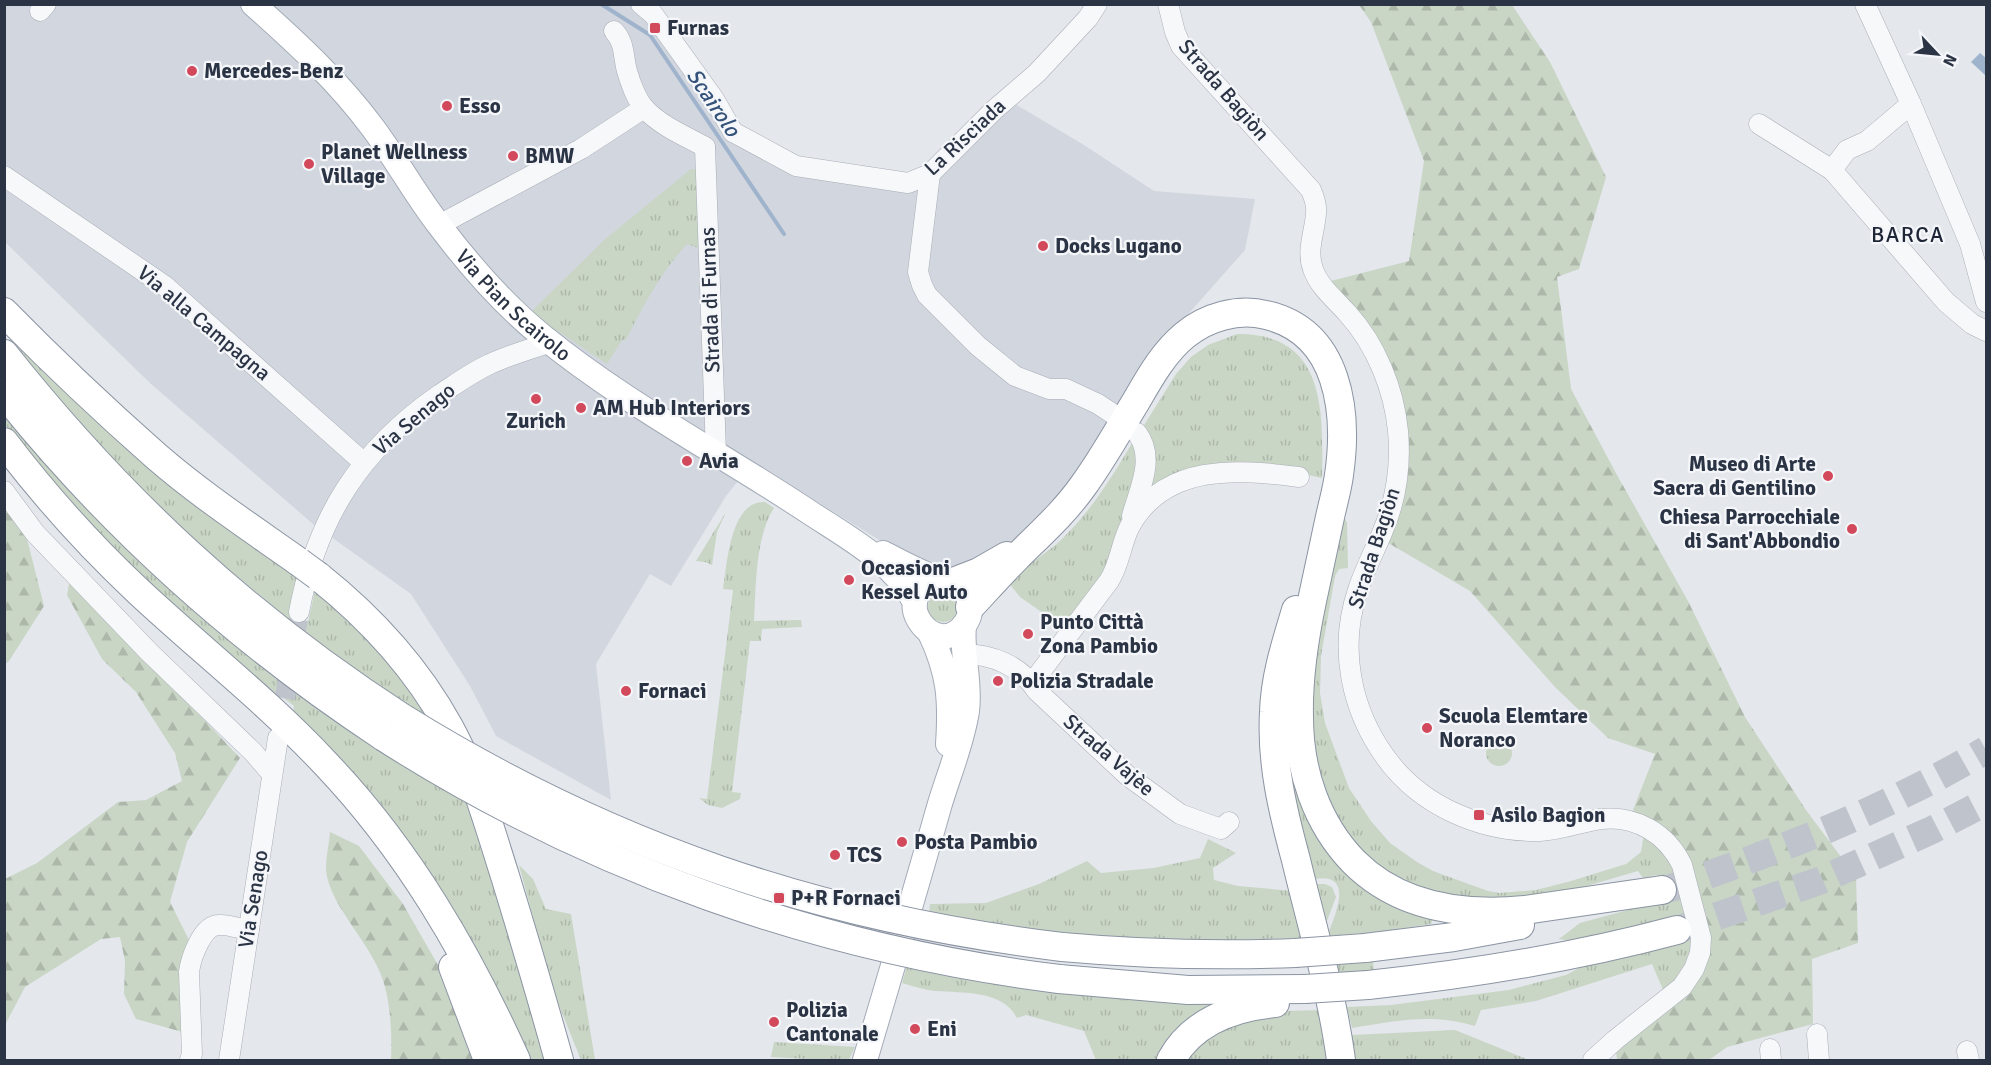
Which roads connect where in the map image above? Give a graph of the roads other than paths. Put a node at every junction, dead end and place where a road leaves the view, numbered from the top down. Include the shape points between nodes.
1 (253, 4) edge
2 (1097, 4) edge
3 (1168, 4) edge
4 (1865, 4) edge
5 (654, 8) edge
6 (614, 31) dead end
7 (1911, 104) junction
8 (644, 108) junction
9 (1759, 124) dead end
10 (733, 132) junction
11 (705, 147) junction
12 (1832, 170) junction
13 (930, 174) junction
14 (4, 176) edge
15 (439, 225) junction
16 (1986, 302) edge
17 (4, 312) edge
18 (1986, 331) edge
19 (551, 342) junction
20 (4, 354) edge
21 (4, 393) edge
22 (1113, 414) dead end
23 (1137, 433) dead end
24 (4, 442) edge
25 (716, 453) junction
26 (363, 462) junction
27 (1299, 477) dead end
28 (4, 491) edge
29 (1330, 515) junction
30 (1129, 528) junction
31 (1043, 531) junction
32 (842, 534) junction
33 (946, 581) junction
34 (915, 602) junction
35 (299, 612) tunnel mouth
36 (967, 616) junction
37 (930, 633) junction
38 (963, 654) junction
39 (1032, 683) junction
40 (394, 728) junction
41 (278, 738) tunnel mouth
42 (272, 774) junction
43 (945, 785) junction
44 (374, 819) junction
45 (1229, 822) dead end
46 (249, 930) junction
47 (1677, 930) tunnel mouth
48 (538, 984) junction
49 (1308, 995) junction
50 (1817, 1034) dead end
51 (1603, 1056) edge
52 (190, 1060) edge
53 (229, 1060) edge
54 (488, 1060) edge
55 (516, 1060) edge
56 (559, 1060) edge
57 (572, 1060) edge
58 (865, 1060) edge
59 (1171, 1060) edge
60 (1341, 1060) edge
61 (1819, 1060) edge

1 - 15 main road, Via Pian Scairolo via 341,88
2 - 13 street, La Risciada via 1037,73
3 - 51 street, Strada Bagiòn via 1181,46 1311,190 1317,210 1310,250 1312,269 1366,338 1390,388 1398,431 1397,482 1389,515 1358,590 1348,635 1354,691 1377,744 1413,787 1466,818 1525,831 1600,819 1625,820 1664,839 1682,865 1701,938 1694,969 1682,987
4 - 7 street
5 - 10 street
6 - 8 street via 620,37 627,72
7 - 12 street via 1867,141 1847,150
7 - 16 street via 1970,244
8 - 11 street
8 - 15 street via 581,149
9 - 12 street
10 - 11 street
10 - 13 street, La Risciada via 796,166 908,183
11 - 25 street, Strada di Furnas
12 - 18 street via 1946,303
13 - 22 street via 918,272 927,295 1015,376 1049,389 1066,389
14 - 26 street, Via alla Campagna via 165,286
15 - 19 main road, Via Pian Scairolo via 499,296
17 - 48 highway via 157,457 309,569 388,639 450,728 481,797
19 - 25 main road, Via Pian Scairolo via 638,405
19 - 26 street, Via Senago via 491,364 463,380 407,419
20 - 40 highway via 106,474 183,550 237,598 354,686
21 - 40 highway via 138,541 248,639 286,668
23 - 30 street via 1146,457
24 - 44 highway via 111,565 276,713
25 - 32 main road, Via Pian Scairolo
26 - 35 street, Via Senago via 336,504 313,553
27 - 30 street via 1266,472 1190,477 1159,493
28 - 42 street via 35,532
29 - 31 highway via 1338,480 1342,430 1339,396 1329,364 1309,338 1282,320 1250,313 1202,324 1176,343 1080,490
29 - 40 highway, bridge via 1302,663 1299,719 1302,756 1311,791 1325,824 1346,853 1373,878 1396,892 1456,910 1525,910 1665,889 1523,924 1365,948 1238,955 1062,947 880,917 723,872 640,841 477,762
29 - 60 highway via 1309,566 1281,659 1273,728 1283,807 1333,1010
30 - 39 street via 1116,570
31 - 33 highway via 989,567
31 - 36 highway via 997,577
32 - 33 main road, Via Pian Scairolo
32 - 34 main road, Via Pian Scairolo via 893,572
33 - 34 main road via 924,587
33 - 36 main road via 966,592
34 - 37 main road via 919,623
36 - 37 main road via 957,632
36 - 38 main road
37 - 43 main road via 943,661 950,700
38 - 39 street, Strada Vajèe via 992,657 1009,664
38 - 43 main road via 967,710
39 - 45 street, Strada Vajèe via 1128,776 1180,814 1221,829
40 - 49 highway, bridge via 460,783 540,825 621,863 793,925 899,952 1059,979
41 - 42 street, Via Senago
42 - 46 street, Via Senago
43 - 58 main road
44 - 54 highway via 439,935
44 - 55 highway via 449,927
46 - 52 street via 212,927 191,959
46 - 53 street, Via Senago
47 - 49 highway via 1502,968 1431,989
48 - 56 highway
48 - 57 highway
49 - 59 highway via 1217,1017 1189,1037
50 - 61 street

